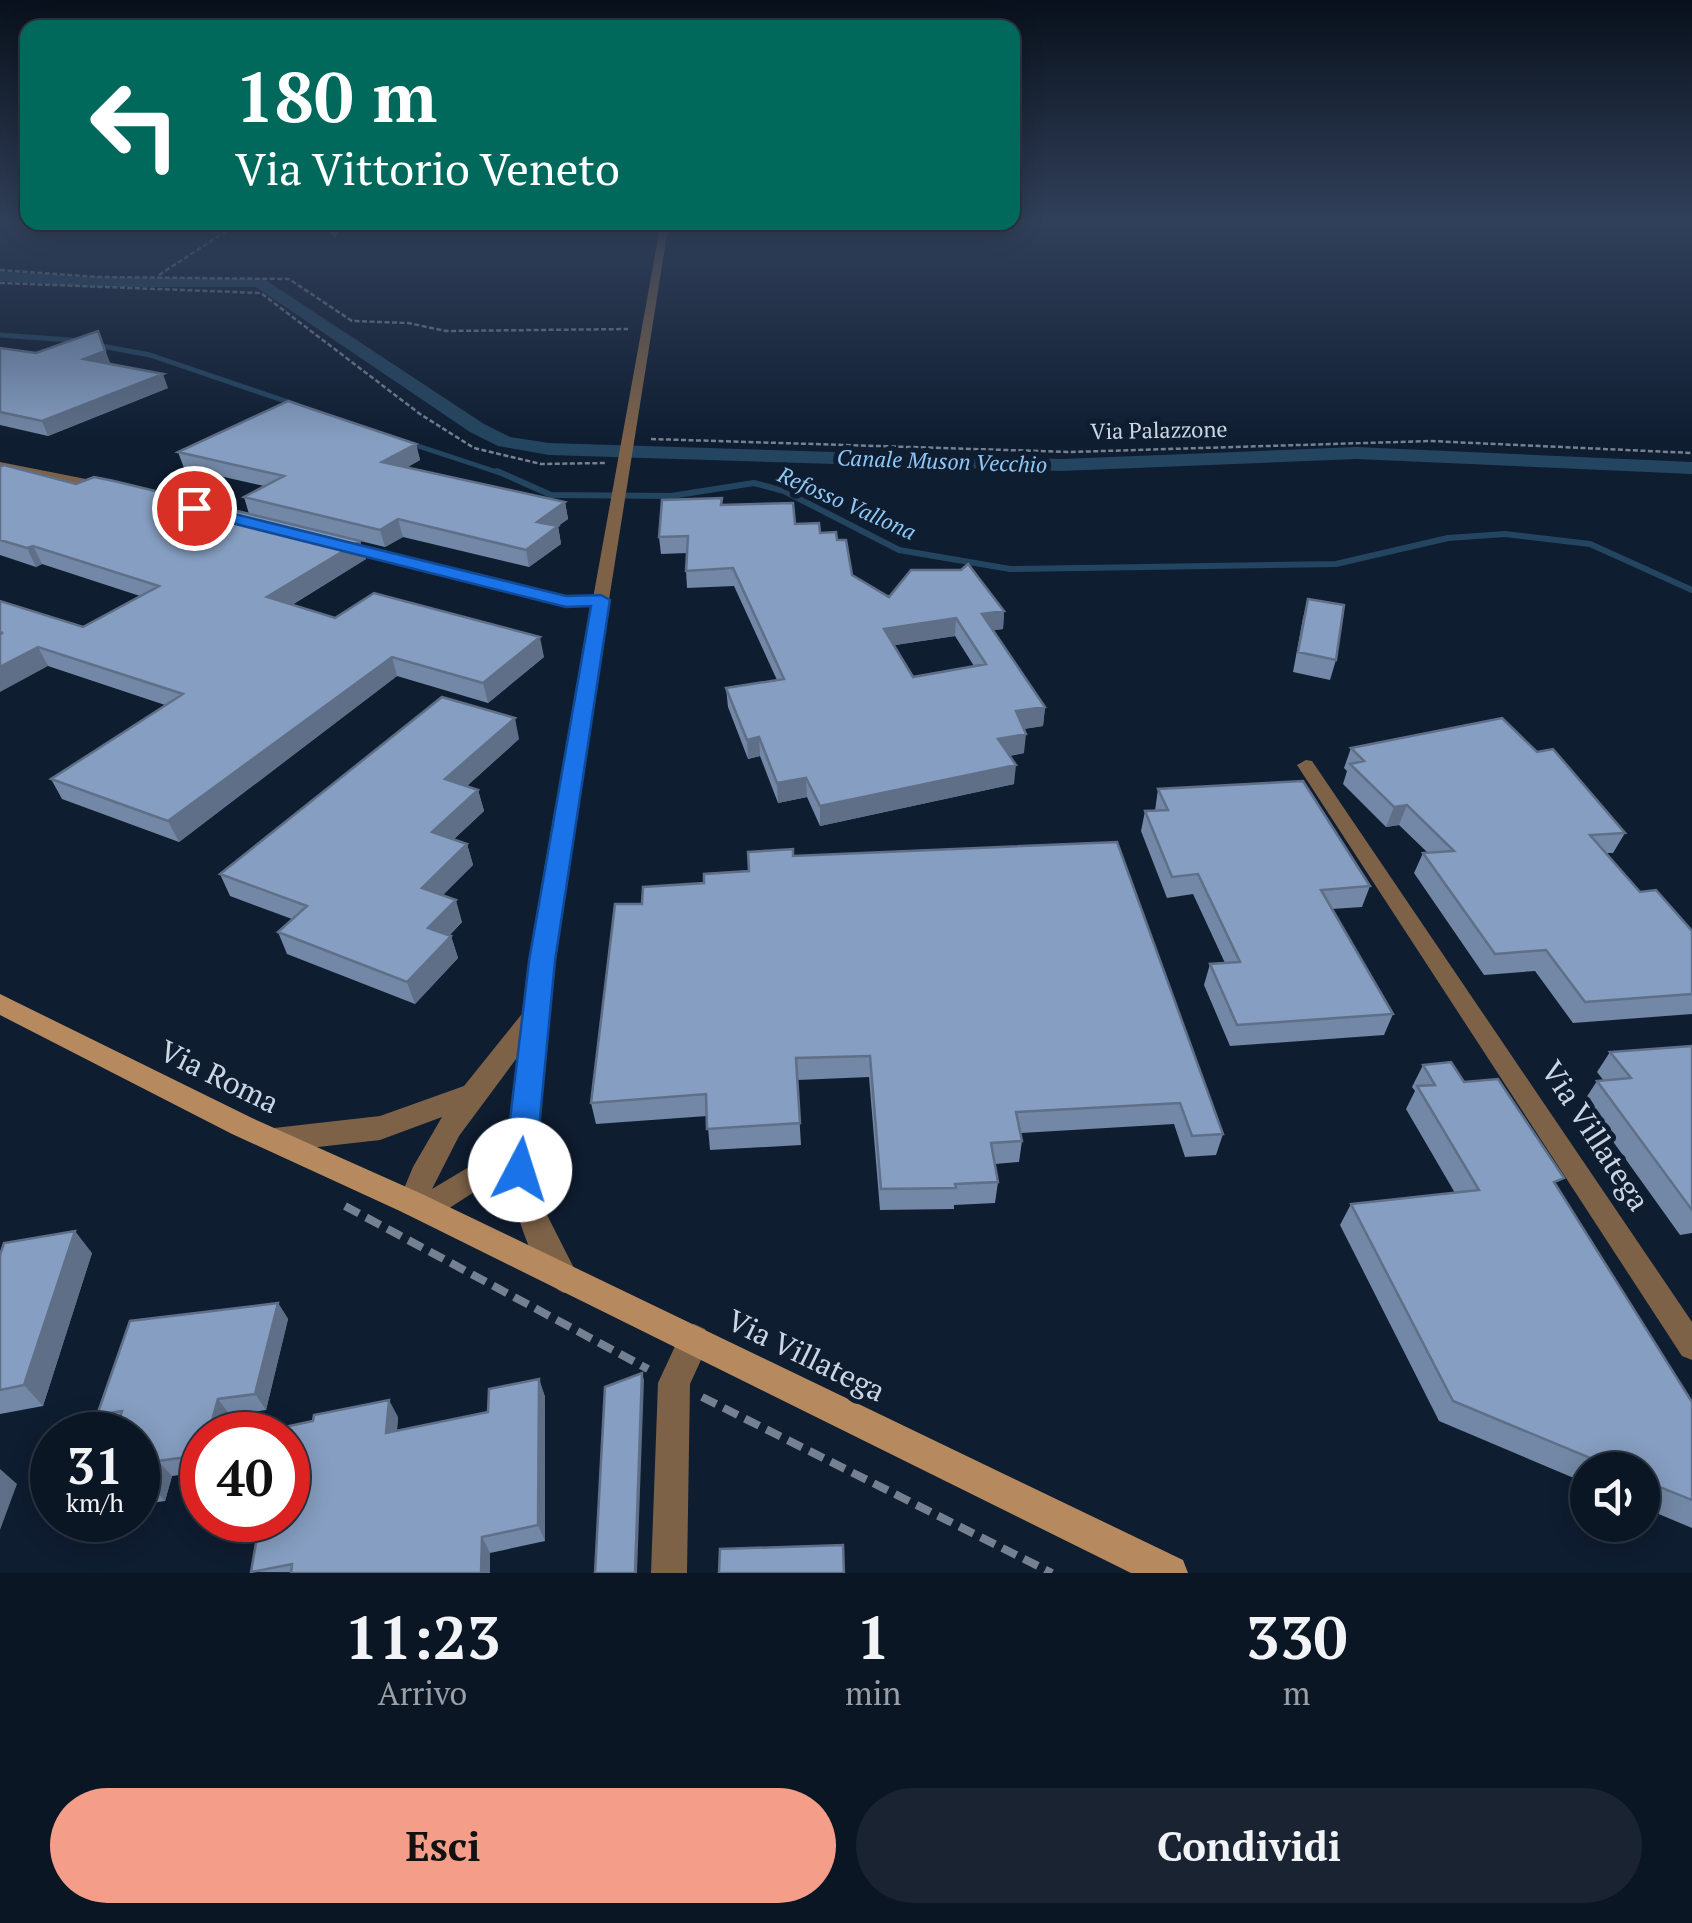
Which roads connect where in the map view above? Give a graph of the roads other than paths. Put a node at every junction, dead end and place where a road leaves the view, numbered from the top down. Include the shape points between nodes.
1 (653, 295) edge
2 (0, 466) edge
3 (129, 492) edge
4 (324, 541) edge
5 (601, 600) junction
6 (1306, 765) dead end
7 (0, 1004) edge
8 (534, 1017) junction
9 (469, 1095) junction
10 (522, 1134) junction
11 (274, 1140) junction
12 (418, 1206) junction
13 (565, 1280) junction
14 (694, 1340) junction
15 (1692, 1346) edge
16 (669, 1573) edge
17 (1170, 1573) edge

1 - 5 street
2 - 3 street
4 - 5 street via 566,602
5 - 8 street
6 - 15 lane, Via Villatega
7 - 11 main road, Via Roma
8 - 9 street
8 - 10 street
9 - 11 street via 380,1128
9 - 12 street via 434,1147
10 - 12 street via 494,1168
10 - 13 street via 520,1170 529,1216
11 - 12 main road, Via Roma
12 - 13 main road, Via Villatega
13 - 14 main road, Via Villatega
14 - 16 street via 674,1383
14 - 17 main road, Via Villatega

